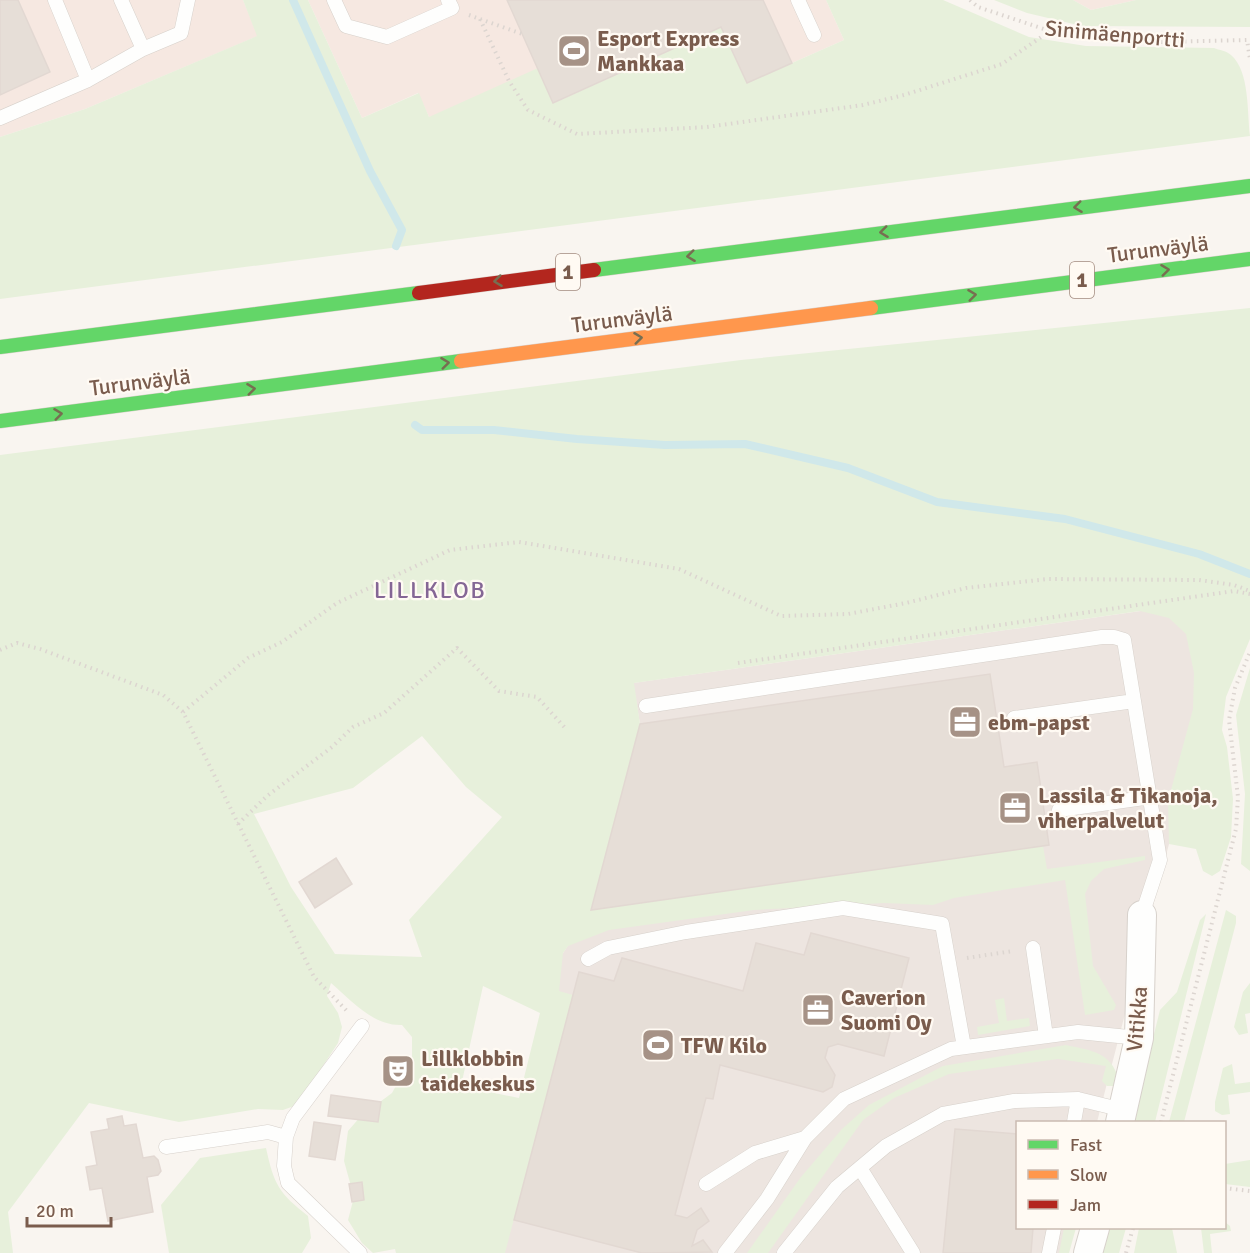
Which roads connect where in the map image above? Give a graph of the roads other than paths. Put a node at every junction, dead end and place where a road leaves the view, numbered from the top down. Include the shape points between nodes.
1 (55, 0) edge
2 (121, 0) edge
3 (188, 0) edge
4 (334, 0) edge
5 (798, 0) edge
6 (450, 4) edge
7 (814, 35) dead end
8 (143, 50) junction
9 (88, 80) junction
10 (0, 118) edge
11 (1227, 174) dead end
12 (1250, 186) edge
13 (1136, 200) junction
14 (1250, 259) edge
15 (0, 346) edge
16 (0, 421) edge
17 (1134, 701) junction
18 (646, 706) dead end
19 (1014, 718) dead end
20 (1151, 797) junction
21 (1059, 810) dead end
22 (1142, 915) joint
23 (1033, 948) road end
24 (588, 959) dead end
25 (362, 1026) road end
26 (1046, 1036) junction
27 (1139, 1038) junction
28 (964, 1047) junction
29 (1078, 1099) junction
30 (1121, 1116) edge
31 (1074, 1121) edge
32 (286, 1137) junction
33 (805, 1138) junction
34 (166, 1147) dead end
35 (860, 1168) junction
36 (706, 1184) dead end
37 (1054, 1229) edge
38 (1094, 1229) edge
39 (360, 1253) edge
40 (725, 1253) edge
41 (784, 1253) edge
42 (913, 1253) edge
43 (1049, 1253) edge
44 (1088, 1253) edge

1 - 9 lane
2 - 8 lane
3 - 8 lane via 181,33
4 - 6 lane via 346,26 387,37
5 - 7 lane
8 - 9 lane
9 - 10 lane
11 - 13 highway
12 - 13 highway, 1
13 -> 15 highway, 1
16 -> 14 highway, Turunväylä / 1
17 - 18 lane via 1124,640 1114,637
17 - 19 lane
17 - 20 lane
20 - 21 lane
20 - 22 lane via 1160,860
22 - 27 street, Vitikka
23 - 26 lane
24 - 28 lane via 608,948 675,934 843,908 942,924
25 - 32 lane via 293,1118
26 - 27 lane via 1078,1032
26 - 28 lane
27 - 30 street, Vitikka
28 - 33 lane via 951,1049 844,1099
29 - 30 lane
29 - 31 lane
29 - 35 lane via 1014,1101 943,1114 886,1146
32 - 34 lane via 268,1132
32 - 39 lane via 284,1166 288,1184
33 - 36 lane via 754,1153
33 - 40 lane via 767,1199
35 - 41 lane via 837,1187
35 - 42 lane
37 - 43 lane
38 - 44 street

